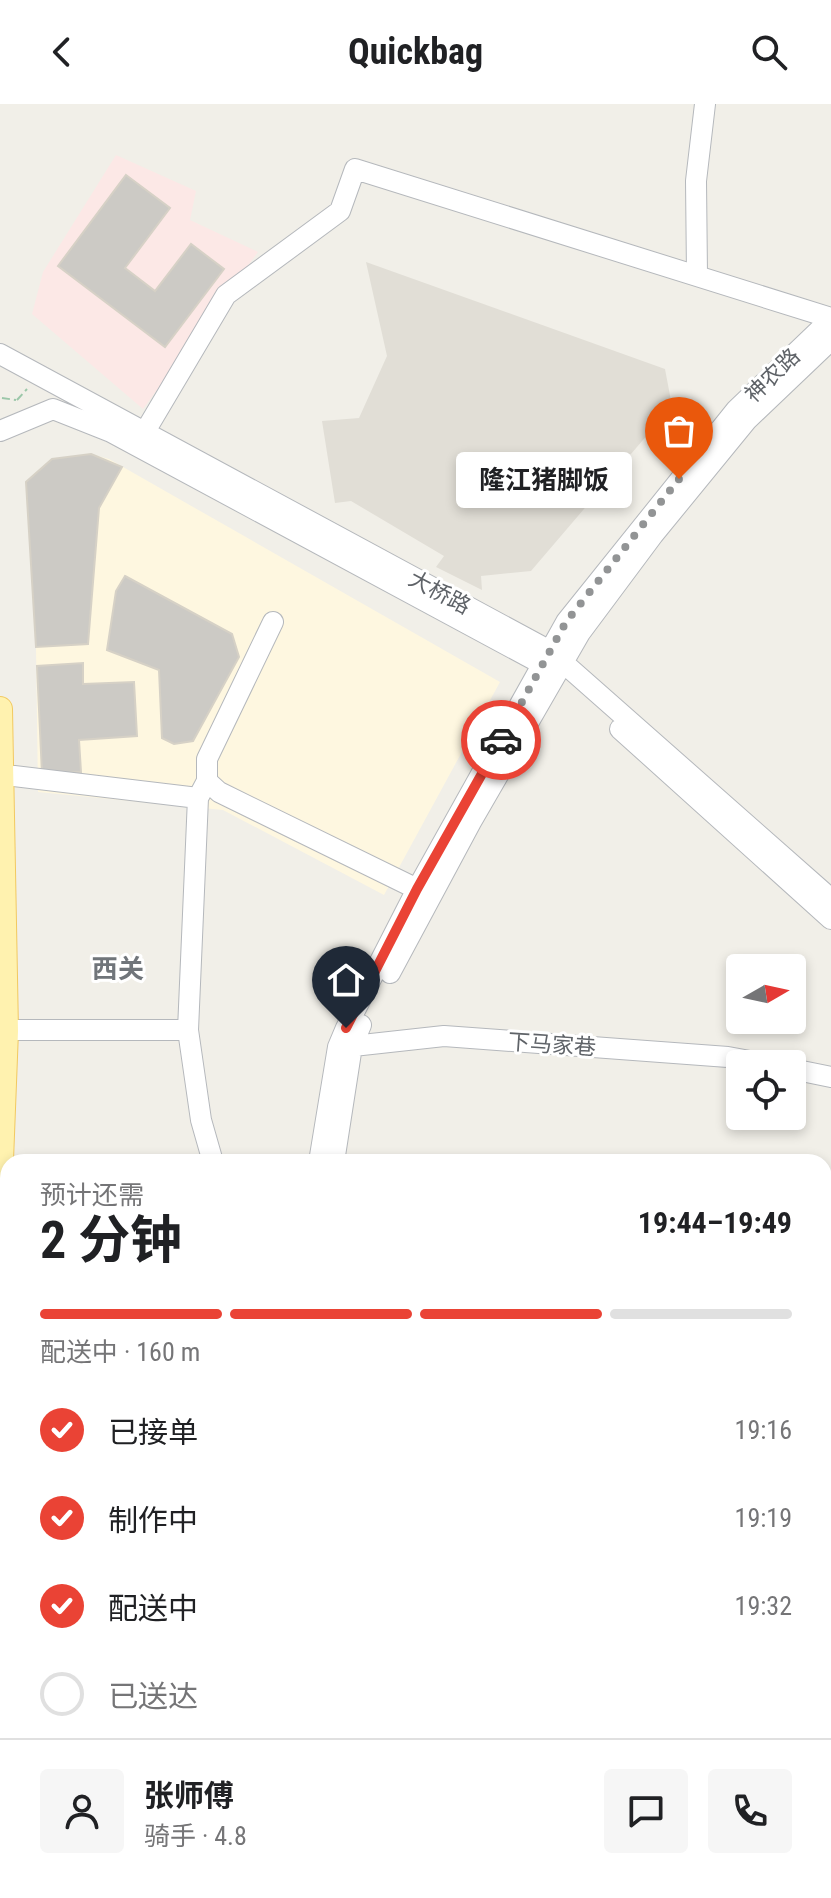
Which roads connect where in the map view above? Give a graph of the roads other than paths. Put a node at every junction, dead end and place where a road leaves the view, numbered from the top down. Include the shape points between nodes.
1 (705, 104) edge
2 (697, 275) junction
3 (831, 318) edge
4 (831, 340) edge
5 (0, 354) edge
6 (0, 431) edge
7 (140, 439) junction
8 (273, 622) dead end
9 (554, 662) junction
10 (0, 709) edge
11 (14, 776) dead end
12 (202, 790) junction
13 (417, 889) junction
14 (831, 899) edge
15 (831, 919) edge
16 (188, 1030) junction
17 (3, 1031) edge
18 (345, 1047) junction
19 (726, 1057) edge
20 (806, 1072) edge
21 (831, 1077) edge
22 (1, 1154) edge
23 (211, 1154) edge
24 (321, 1154) edge
25 (335, 1154) edge

1 - 2 street via 696,181
2 - 3 street
2 - 7 street via 355,169 340,211 226,295
3 - 9 street, 神农路 via 736,410 594,586 566,622
4 - 9 street, 神农路 via 747,420
5 - 7 street, 大桥路
6 - 7 street, 大桥路 via 53,409
7 - 9 street, 大桥路
8 - 12 street via 207,759
9 - 13 street
9 - 14 street, 大桥路
9 - 15 street, 大桥路
9 - 18 street
10 - 17 main road
11 - 12 street
12 - 13 street via 219,792
12 - 16 street
13 - 18 street
16 - 17 street
16 - 23 street
17 - 22 main road
18 - 19 street, 下马家巷 via 444,1036
18 - 24 street
18 - 25 street
20 - 21 street

